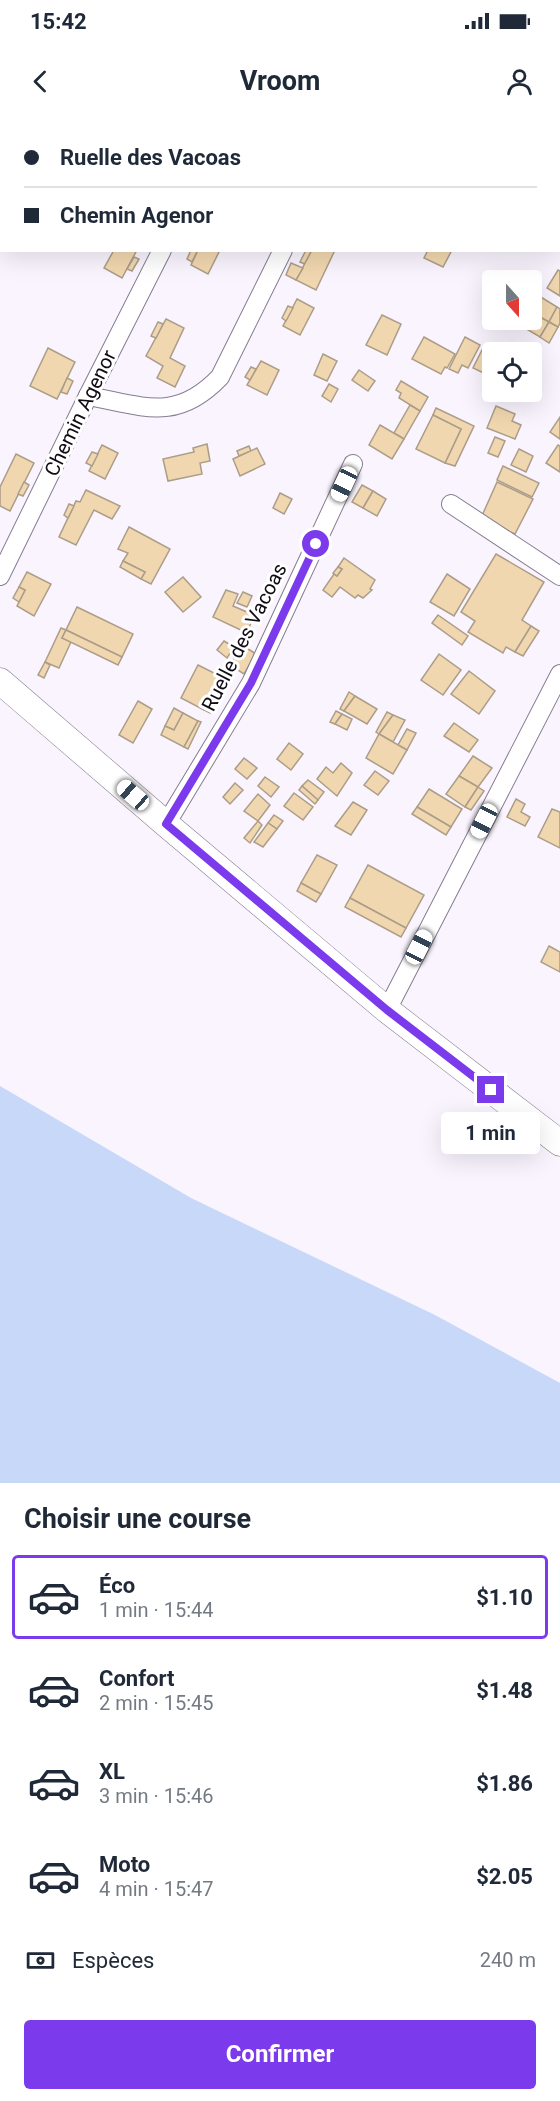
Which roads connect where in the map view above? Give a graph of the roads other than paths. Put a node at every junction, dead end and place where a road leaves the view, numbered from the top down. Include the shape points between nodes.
1 (161, 252) edge
2 (282, 252) edge
3 (88, 396) junction
4 (353, 464) dead end
5 (451, 504) dead end
6 (0, 576) edge
7 (560, 576) edge
8 (560, 675) edge
9 (0, 681) edge
10 (166, 824) junction
11 (387, 1010) junction
12 (560, 1143) edge

1 - 3 street, Chemin Agenor
2 - 3 street via 220,377 207,390 172,407
3 - 6 street, Chemin Agenor
4 - 10 street, Ruelle des Vacoas via 251,683
5 - 7 street
8 - 11 street
9 - 10 main road
10 - 11 main road
11 - 12 main road

